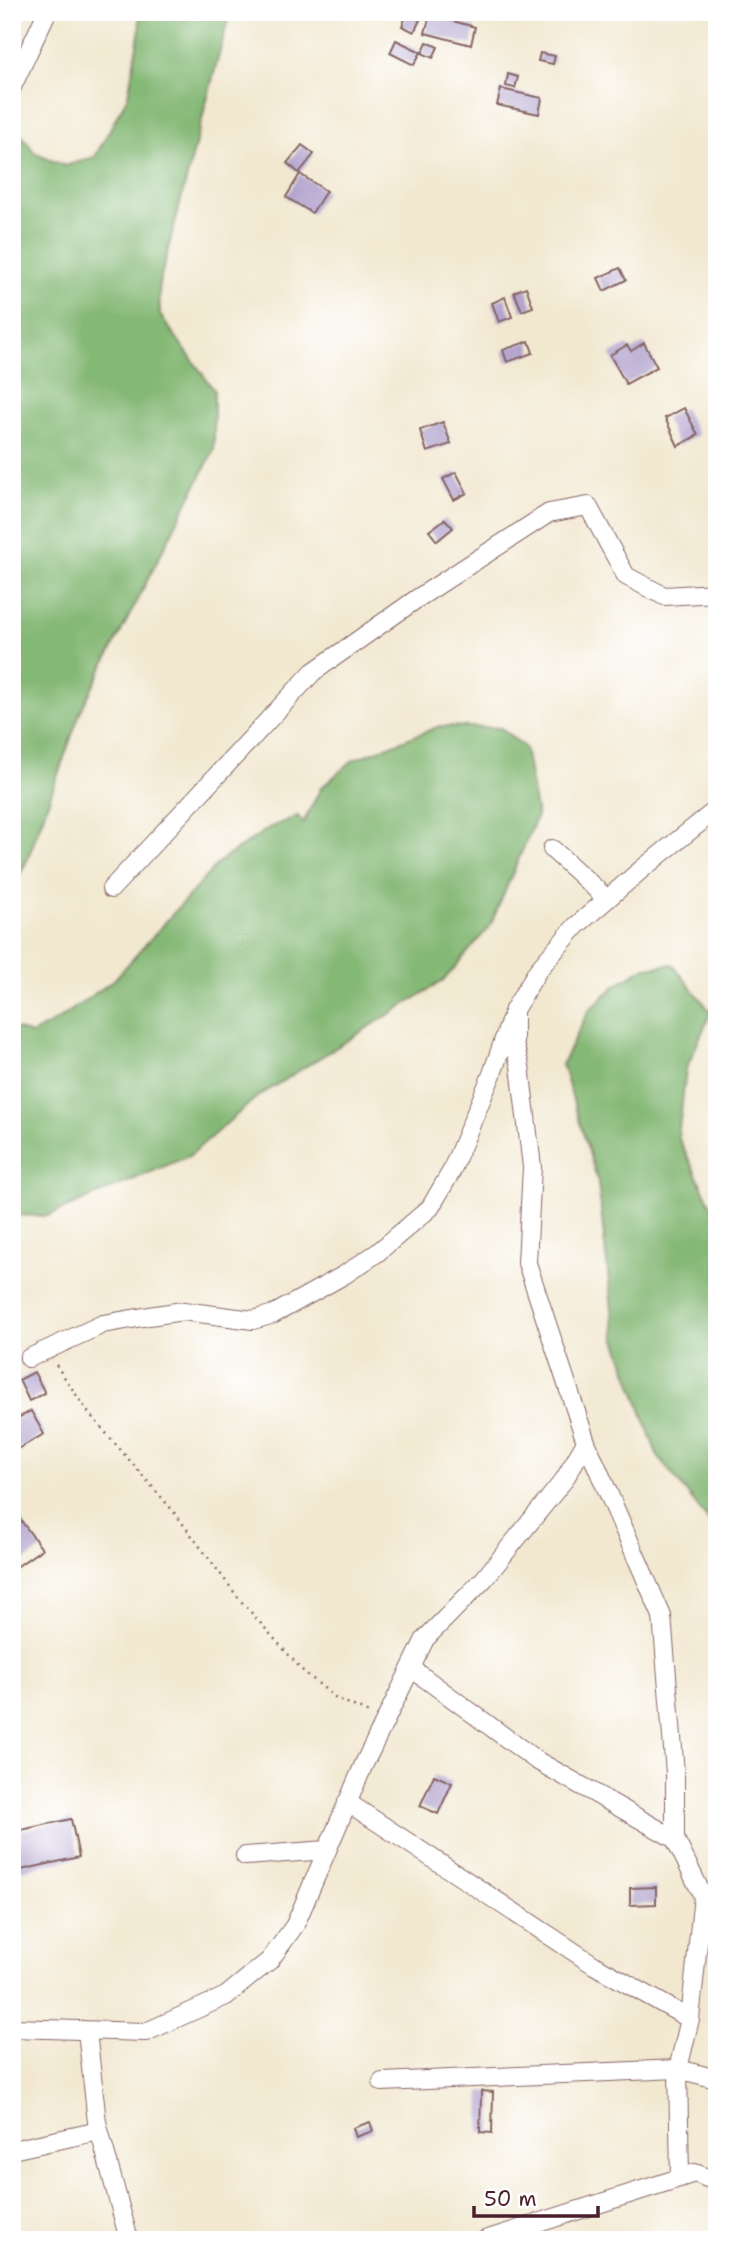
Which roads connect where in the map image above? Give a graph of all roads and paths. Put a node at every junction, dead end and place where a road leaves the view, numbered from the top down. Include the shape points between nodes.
1 (47, 12) edge
2 (12, 87) edge
3 (717, 593) edge
4 (717, 809) edge
5 (552, 849) dead end
6 (111, 888) dead end
7 (607, 899) junction
8 (513, 1010) junction
9 (46, 1350) junction
10 (29, 1358) dead end
11 (586, 1442) junction
12 (411, 1668) junction
13 (385, 1721) junction
14 (347, 1802) junction
15 (675, 1839) junction
16 (327, 1850) junction
17 (245, 1856) dead end
18 (690, 2018) junction
19 (12, 2028) edge
20 (87, 2031) junction
21 (678, 2068) junction
22 (717, 2079) edge
23 (382, 2081) dead end
24 (99, 2131) junction
25 (12, 2150) edge
26 (680, 2178) junction
27 (717, 2182) edge
28 (129, 2240) edge
29 (485, 2240) edge

1 - 2 street
3 - 6 street via 664,596 626,576 589,506 549,513 313,672
4 - 7 street
5 - 7 street
7 - 8 street via 538,970
8 - 9 street via 451,1172 429,1208 377,1253 274,1314 253,1320 183,1311 103,1324
8 - 11 street via 513,1044 520,1066 532,1167 527,1263
9 - 10 street
9 - 13 path via 88,1412 303,1671 336,1698
11 - 12 street via 564,1480 484,1579 425,1639
11 - 15 street via 662,1616 675,1773
12 - 13 street
12 - 15 street via 536,1760
13 - 14 street
14 - 16 street
14 - 18 street via 594,1965
15 - 18 street via 703,1895
16 - 17 street
16 - 20 street via 295,1925 270,1960 226,1996 146,2032
18 - 21 street
19 - 20 street
20 - 24 street
21 - 22 street
21 - 23 street
21 - 26 street
24 - 25 street
24 - 28 street
26 - 27 street via 695,2173
26 - 29 street

